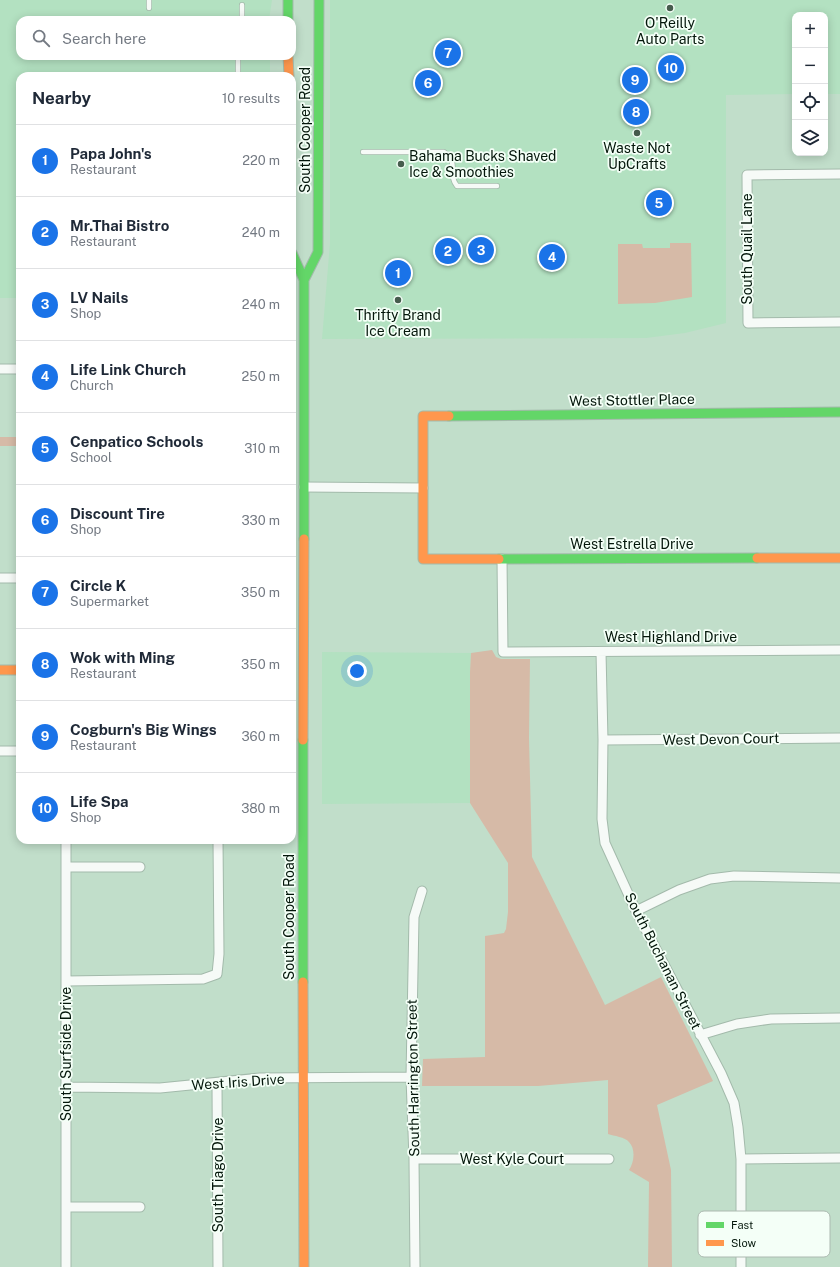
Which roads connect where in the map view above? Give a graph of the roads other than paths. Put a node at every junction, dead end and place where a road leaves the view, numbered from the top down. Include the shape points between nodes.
1 (149, 0) edge
2 (288, 0) edge
3 (319, 0) edge
4 (242, 5) dead end
5 (149, 8) dead end
6 (242, 16) edge
7 (288, 16) edge
8 (238, 60) edge
9 (288, 60) edge
10 (238, 72) edge
11 (288, 72) edge
12 (363, 152) dead end
13 (840, 174) edge
14 (497, 186) dead end
15 (296, 262) edge
16 (304, 280) junction
17 (840, 322) edge
18 (0, 369) edge
19 (16, 369) edge
20 (840, 412) edge
21 (304, 487) junction
22 (423, 488) junction
23 (840, 558) edge
24 (502, 559) junction
25 (0, 578) edge
26 (16, 578) edge
27 (840, 650) edge
28 (601, 652) junction
29 (296, 669) edge
30 (303, 669) junction
31 (0, 670) edge
32 (16, 670) edge
33 (840, 738) edge
34 (603, 740) junction
35 (0, 751) edge
36 (16, 751) edge
37 (66, 844) edge
38 (218, 844) edge
39 (66, 867) junction
40 (140, 867) dead end
41 (840, 878) edge
42 (422, 891) dead end
43 (636, 911) junction
44 (66, 981) junction
45 (840, 1018) edge
46 (700, 1035) junction
47 (411, 1076) junction
48 (303, 1078) junction
49 (217, 1083) junction
50 (66, 1087) junction
51 (840, 1158) edge
52 (414, 1159) junction
53 (609, 1159) dead end
54 (741, 1159) junction
55 (66, 1207) junction
56 (140, 1207) dead end
57 (741, 1211) edge
58 (66, 1267) edge
59 (218, 1267) edge
60 (304, 1267) edge
61 (415, 1267) edge

1 - 5 lane
2 - 7 main road
3 - 16 main road, South Cooper Road via 318,252
4 - 6 lane
8 - 10 lane
9 - 11 main road, South Cooper Road
12 - 14 lane via 444,152 453,163 453,178 457,186
13 - 17 street, South Quail Lane via 747,175 748,323
15 - 16 main road, South Cooper Road
16 - 21 main road, South Cooper Road
18 - 19 street
20 - 22 main road, West Stottler Place via 423,416
21 - 22 street
21 - 30 main road, South Cooper Road
22 - 24 main road, West Estrella Drive via 423,559
23 - 24 main road, West Estrella Drive
24 - 28 street, West Highland Drive via 503,652
25 - 26 street
27 - 28 street, West Highland Drive
28 - 34 street, South Buchanan Street
29 - 30 main road
30 - 48 main road, South Cooper Road
31 - 32 main road
33 - 34 street, West Devon Court
34 - 43 street, South Buchanan Street via 602,819 605,843
35 - 36 street
37 - 39 street, South Surfside Drive
38 - 44 street via 219,954 216,974 203,979
39 - 40 street
39 - 44 street, South Surfside Drive
41 - 43 street via 734,876 710,879 678,890
42 - 47 street, South Harrington Street via 414,917
43 - 46 street, South Buchanan Street
44 - 50 street, South Surfside Drive
45 - 46 street via 771,1019 737,1024
46 - 54 street, South Buchanan Street via 734,1103
47 - 48 street, West Iris Drive
47 - 52 street, South Harrington Street
48 - 49 street, West Iris Drive via 260,1078
48 - 60 main road, South Cooper Road
49 - 50 street, West Iris Drive via 160,1088
49 - 59 street, South Tiago Drive
50 - 55 street, South Surfside Drive
51 - 54 street
52 - 53 street, West Kyle Court
52 - 61 street, South Harrington Street
54 - 57 street, South Buchanan Street
55 - 56 street
55 - 58 street, South Surfside Drive

